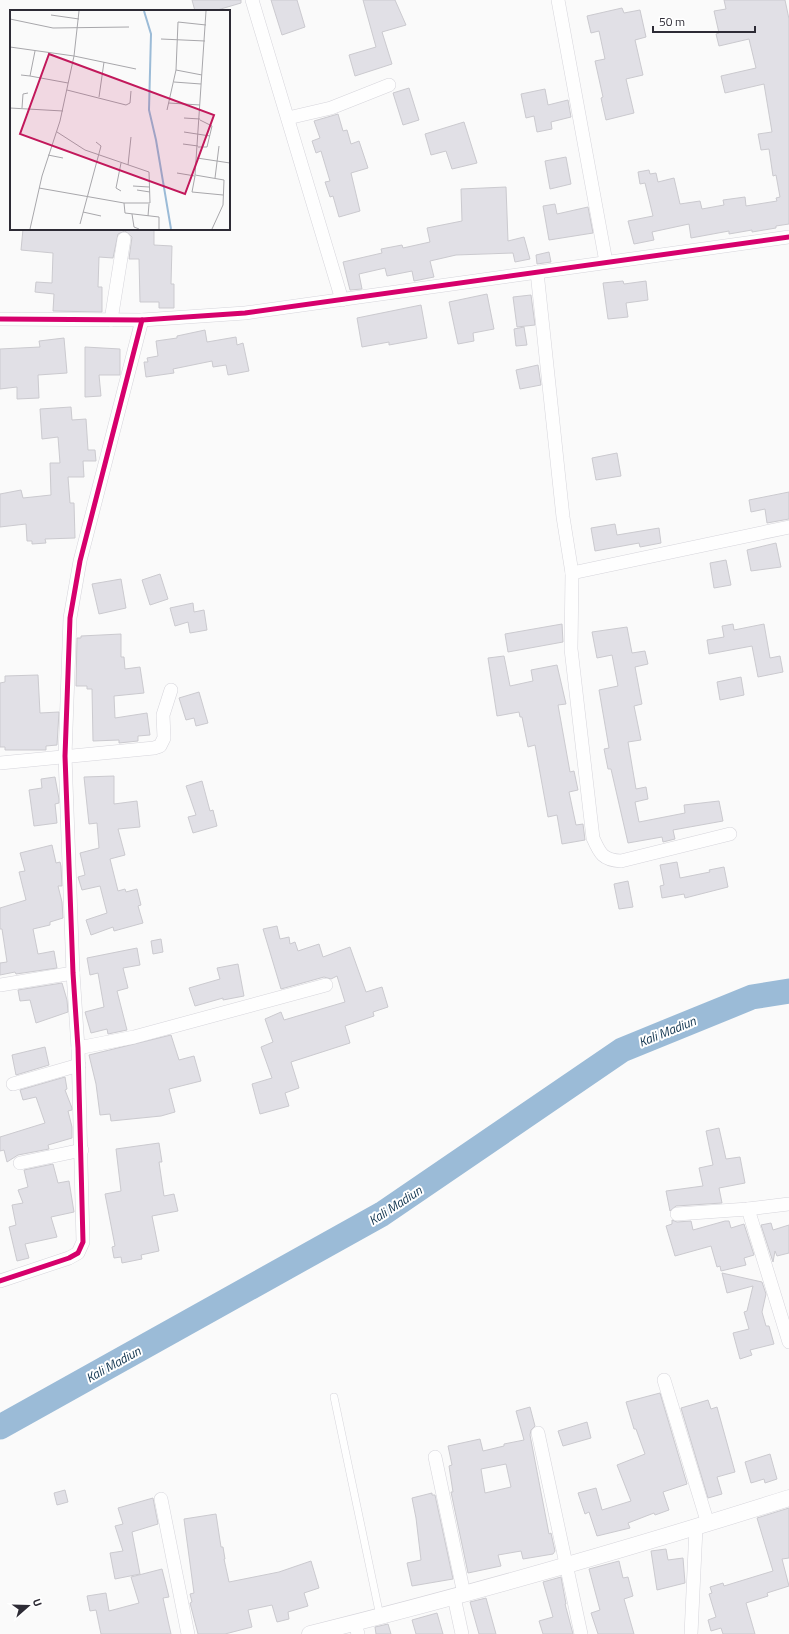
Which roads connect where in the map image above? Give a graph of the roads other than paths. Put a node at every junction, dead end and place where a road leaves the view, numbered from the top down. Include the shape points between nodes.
1 (252, 0) edge
2 (558, 0) edge
3 (389, 84) dead end
4 (288, 118) junction
5 (789, 237) edge
6 (124, 239) dead end
7 (606, 262) junction
8 (537, 272) junction
9 (342, 300) junction
10 (0, 319) edge
11 (111, 320) junction
12 (142, 320) junction
13 (789, 527) edge
14 (572, 573) junction
15 (171, 690) dead end
16 (65, 756) junction
17 (0, 763) edge
18 (730, 834) dead end
19 (73, 973) junction
20 (0, 985) edge
21 (326, 985) dead end
22 (78, 1048) junction
23 (79, 1065) junction
24 (13, 1084) dead end
25 (82, 1150) junction
26 (20, 1163) dead end
27 (789, 1204) edge
28 (748, 1209) junction
29 (676, 1214) dead end
30 (0, 1281) edge
31 (789, 1342) edge
32 (664, 1380) dead end
33 (334, 1397) dead end
34 (538, 1433) dead end
35 (435, 1457) dead end
36 (789, 1498) edge
37 (161, 1499) dead end
38 (702, 1526) junction
39 (567, 1565) junction
40 (459, 1595) junction
41 (380, 1616) junction
42 (356, 1628) edge
43 (188, 1634) edge
44 (310, 1634) edge
45 (462, 1634) edge
46 (581, 1634) edge
47 (691, 1634) edge

1 - 4 street
2 - 7 street
3 - 4 street via 331,108
4 - 9 street
5 - 7 street
6 - 11 street
7 - 8 street
8 - 9 street
8 - 14 street via 563,517
9 - 12 street via 246,314
10 - 11 street
11 - 12 street
12 - 16 street via 80,561 70,618
13 - 14 street
14 - 18 street via 571,649 592,830 597,848 611,861 622,861
15 - 16 street via 163,715 164,738 160,746
16 - 17 street
16 - 19 street
19 - 20 street
19 - 22 street
21 - 22 street via 134,1037
22 - 23 street
23 - 24 street
23 - 25 street
25 - 26 street
25 - 30 street via 82,1247 69,1258
27 - 28 street
28 - 29 street
28 - 31 street
32 - 38 street
33 - 41 lane
34 - 39 street
35 - 40 street
36 - 38 street
37 - 43 street
38 - 39 street
38 - 47 street
39 - 40 street
39 - 46 street
40 - 41 street
40 - 45 street
41 - 42 street
42 - 44 street

